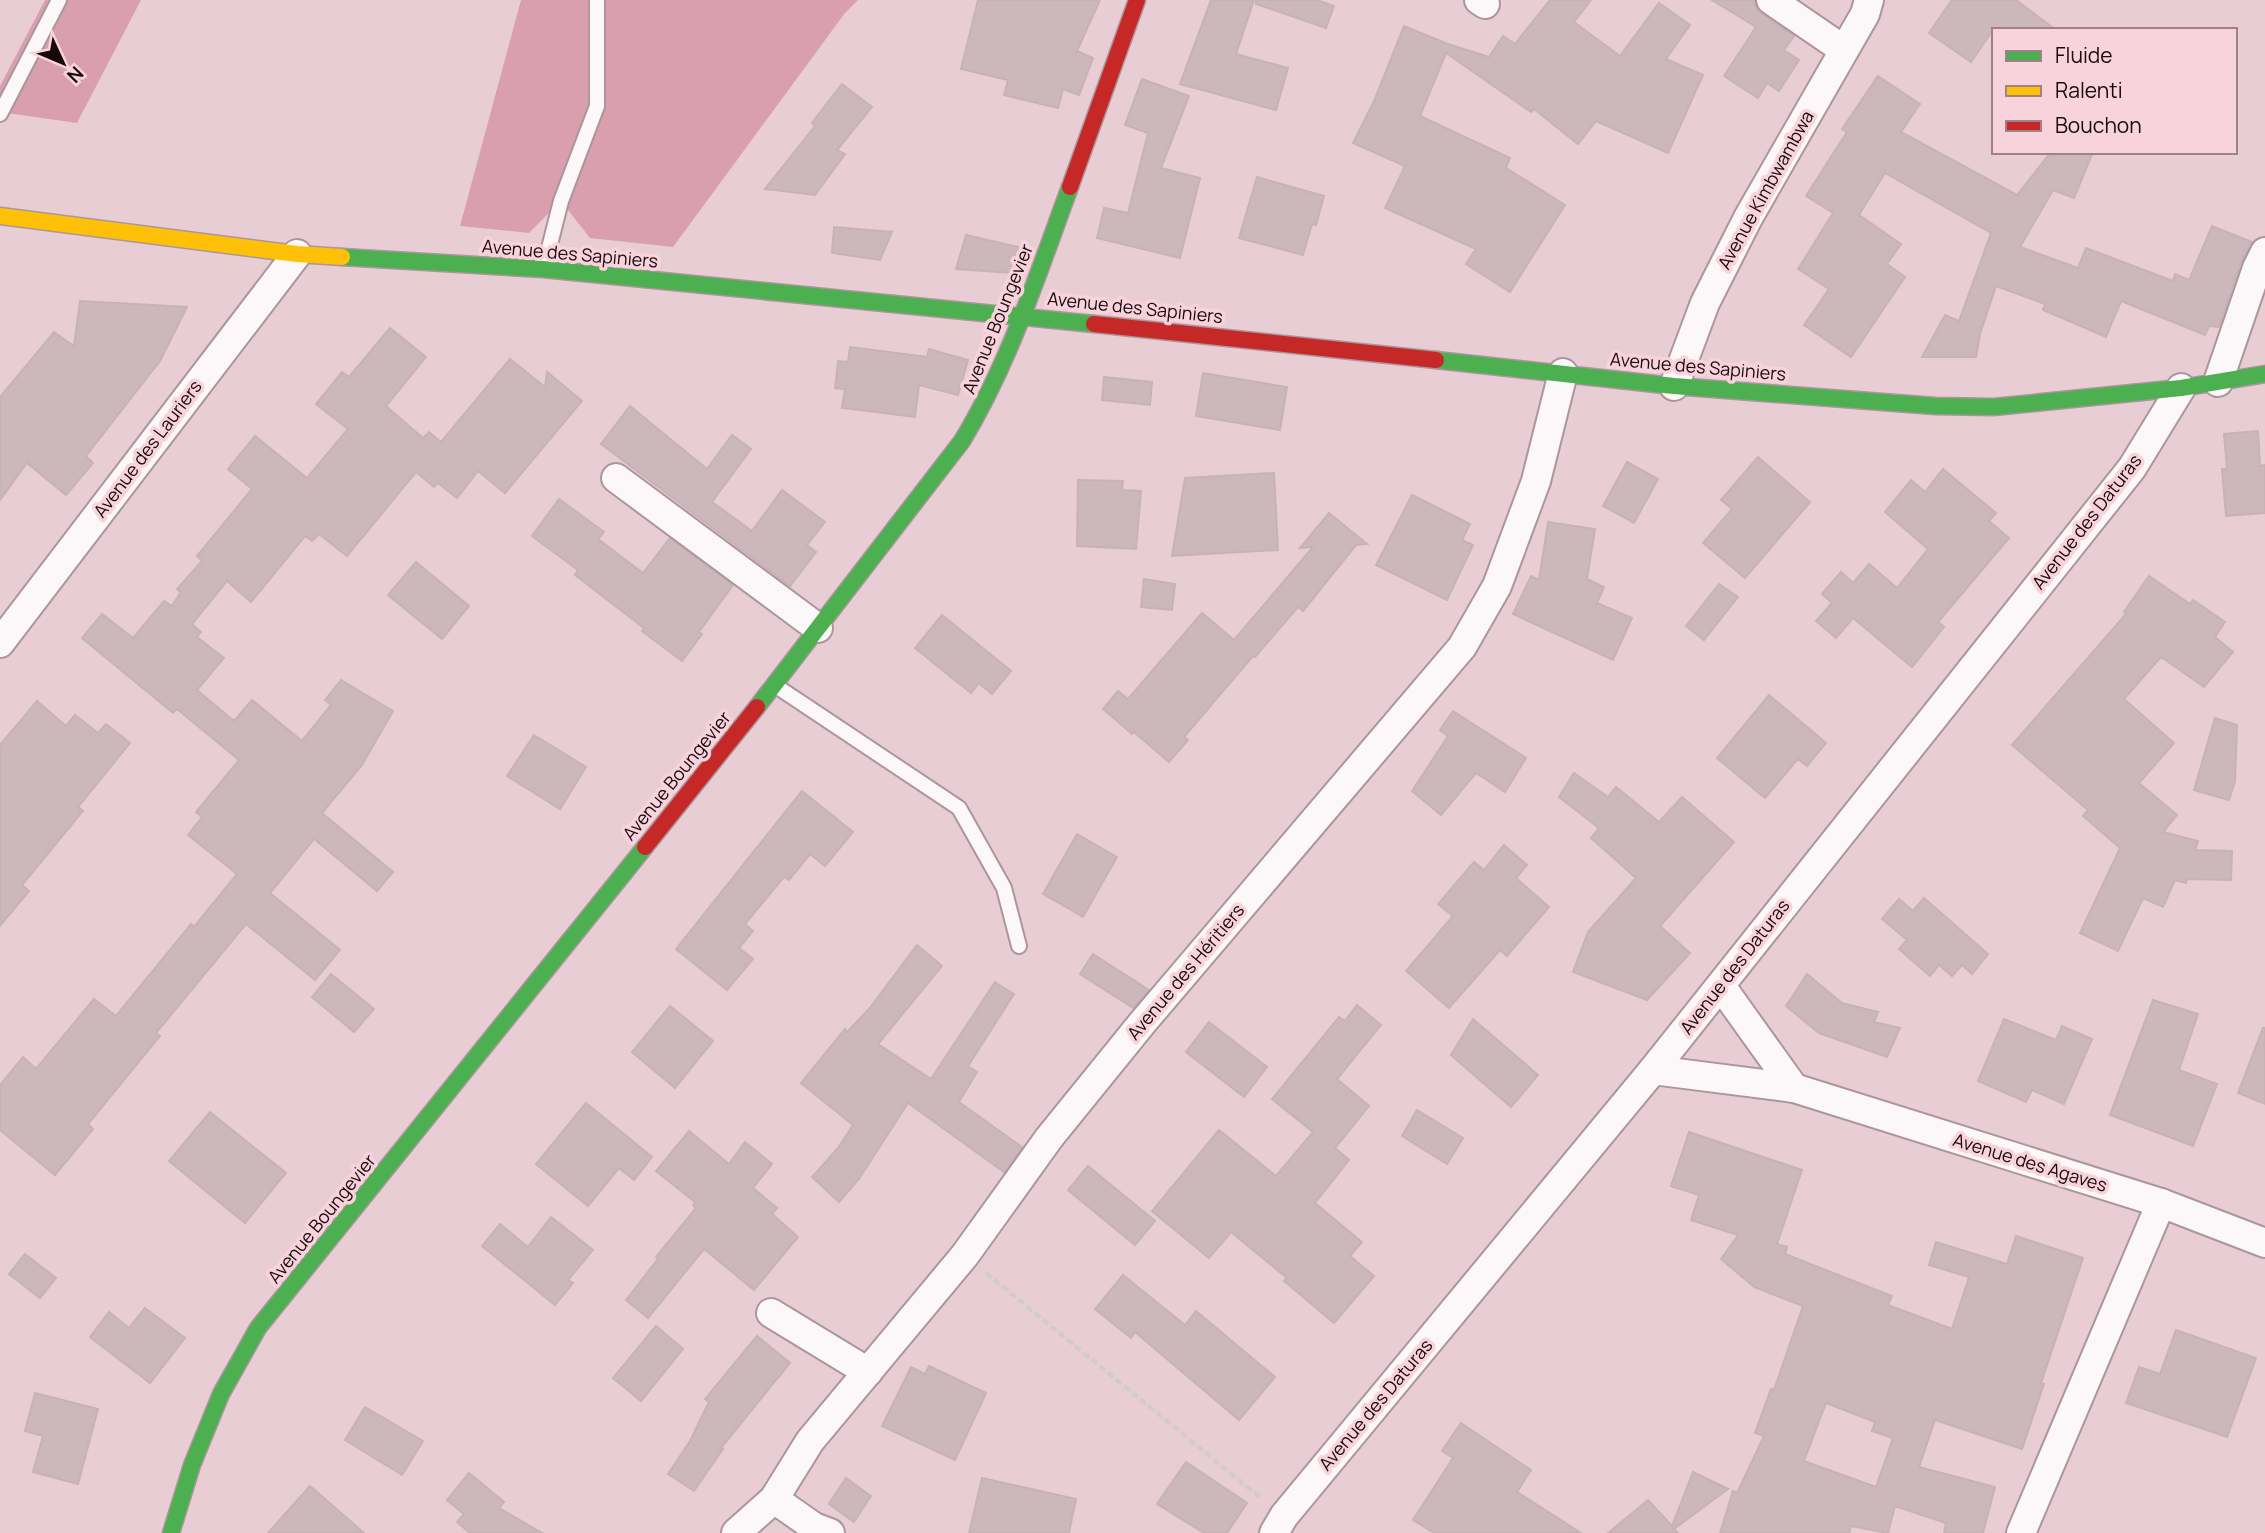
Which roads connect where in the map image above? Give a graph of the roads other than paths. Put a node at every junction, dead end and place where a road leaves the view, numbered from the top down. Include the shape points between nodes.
1 (59, 0) edge
2 (597, 0) edge
3 (1137, 0) edge
4 (1771, 0) edge
5 (1869, 0) edge
6 (1844, 50) junction
7 (0, 114) edge
8 (0, 216) edge
9 (2265, 252) edge
10 (297, 254) junction
11 (543, 269) junction
12 (1023, 316) junction
13 (1563, 373) junction
14 (2265, 374) edge
15 (2218, 382) junction
16 (1674, 386) junction
17 (2181, 388) junction
18 (616, 478) dead end
19 (818, 628) junction
20 (0, 643) edge
21 (775, 685) junction
22 (1019, 947) dead end
23 (1721, 986) junction
24 (1653, 1070) junction
25 (1794, 1088) junction
26 (2161, 1203) junction
27 (2265, 1243) edge
28 (771, 1313) dead end
29 (868, 1372) junction
30 (774, 1499) junction
31 (1279, 1525) edge
32 (171, 1533) edge
33 (736, 1533) edge
34 (830, 1533) edge
35 (2021, 1533) edge

1 - 7 lane
2 - 11 lane via 597,106 561,201
3 - 12 street, Avenue Boungevier
4 - 6 street
5 - 6 street, Avenue Kimbwambwa
6 - 16 street, Avenue Kimbwambwa via 1748,218 1705,303
8 - 10 street, Avenue des Sapiniers
9 - 15 street
10 - 11 street, Avenue des Sapiniers
10 - 20 street, Avenue des Lauriers
11 - 12 street, Avenue des Sapiniers
12 - 13 street, Avenue des Sapiniers
12 - 19 street, Avenue Boungevier via 984,405 962,441
13 - 16 street, Avenue des Sapiniers
13 - 29 street, Avenue des Héritiers via 1536,481 1497,586 1462,647 1143,1022 1049,1138 965,1255
14 - 15 street, Avenue des Sapiniers
15 - 17 street, Avenue des Sapiniers
16 - 17 street, Avenue des Sapiniers via 1994,407
17 - 23 street, Avenue des Daturas via 2132,468
18 - 19 street
19 - 21 street, Avenue Boungevier
21 - 22 lane via 960,808 1004,888
21 - 32 street, Avenue Boungevier via 258,1328 221,1394
23 - 24 street, Avenue des Daturas
23 - 25 street
24 - 25 street, Avenue des Agaves
24 - 31 street, Avenue des Daturas
25 - 26 street, Avenue des Agaves
26 - 27 street, Avenue des Agaves
26 - 35 street
28 - 29 street
29 - 30 street, Avenue des Héritiers via 810,1441
30 - 33 street, Avenue des Héritiers
30 - 34 street

